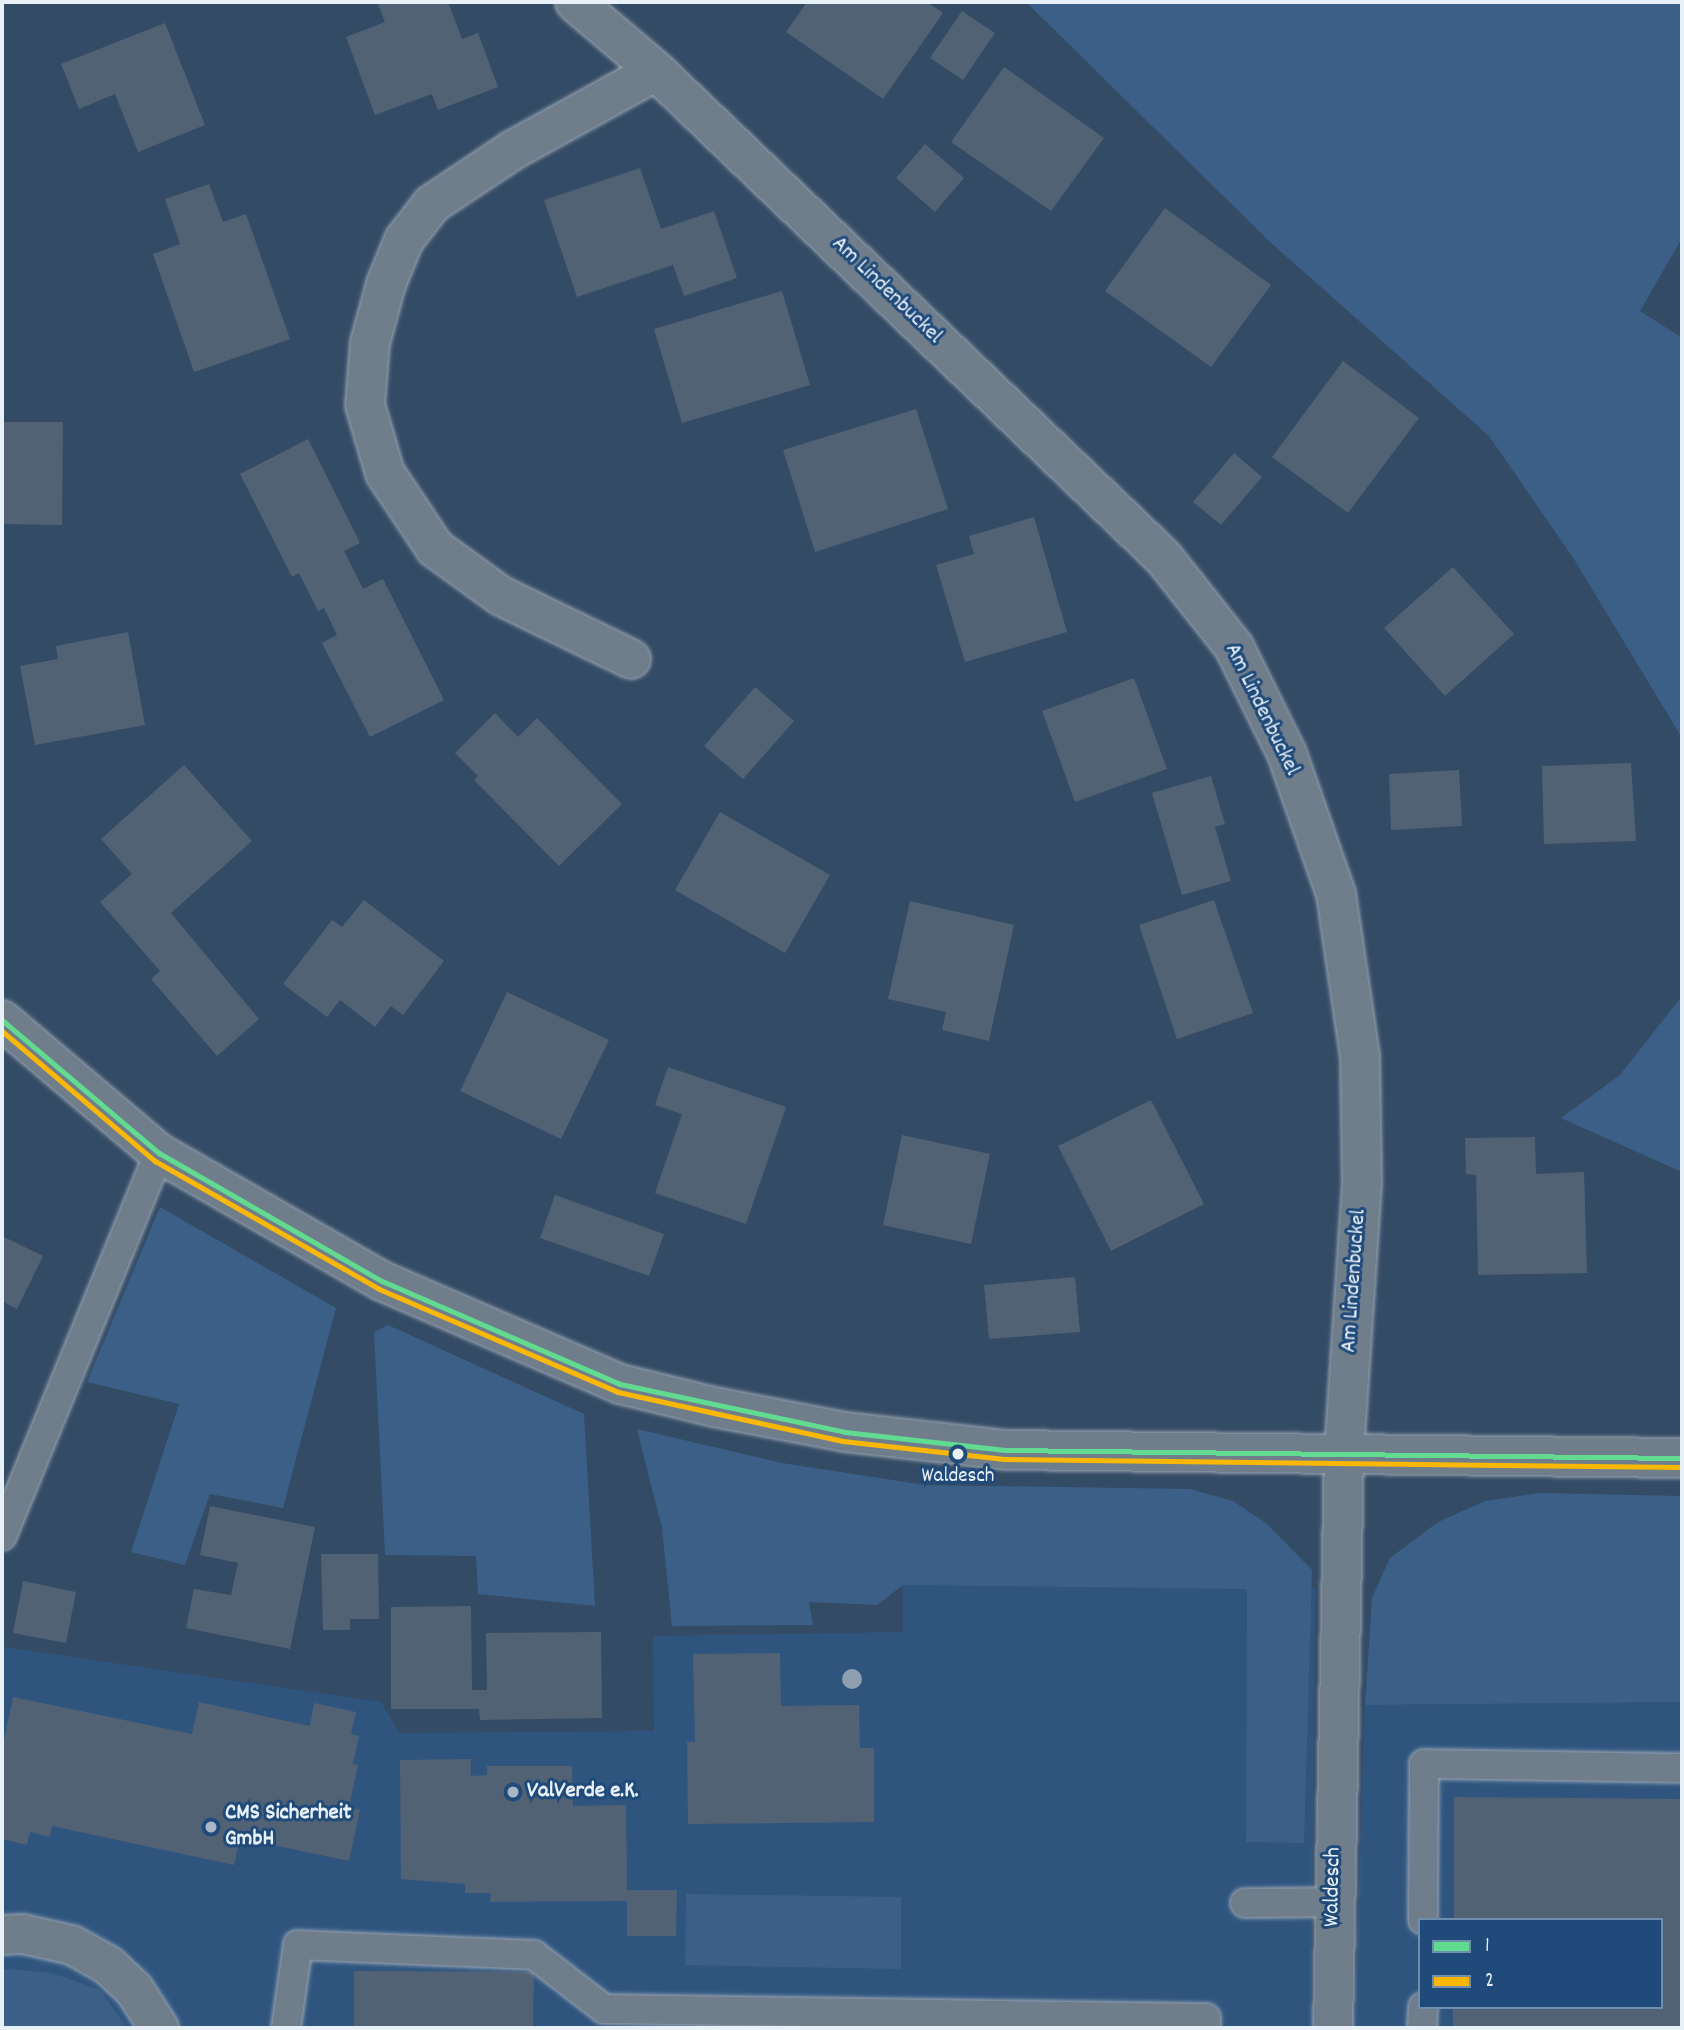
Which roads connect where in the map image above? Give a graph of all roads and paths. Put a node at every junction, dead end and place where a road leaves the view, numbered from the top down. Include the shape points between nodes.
1 (575, 2) edge
2 (656, 71) junction
3 (631, 659) dead end
4 (2, 1020) edge
5 (159, 1153) junction
6 (1344, 1451) junction
7 (1682, 1458) edge
8 (2, 1536) edge
9 (1682, 1768) edge
10 (1334, 1902) junction
11 (1245, 1903) dead end
12 (1423, 1918) edge
13 (2, 1935) edge
14 (1423, 2009) edge
15 (159, 2028) edge
16 (286, 2028) edge
17 (1206, 2028) edge
18 (1333, 2028) edge
19 (1422, 2028) edge

1 - 2 street, Am Lindenbuckel
2 - 3 street via 513,150 432,204 404,240 386,284 370,343 365,405 385,473 435,548 501,596
2 - 6 street, Am Lindenbuckel via 1163,557 1234,647 1246,671 1287,754 1336,894 1360,1056 1362,1183
4 - 5 street
5 - 6 street via 382,1280 445,1310 620,1384 714,1408 845,1432 1005,1450
5 - 8 lane
6 - 7 street
6 - 10 street, Waldesch
9 - 12 lane via 1424,1764
10 - 11 lane
10 - 18 street, Waldesch
13 - 15 street via 23,1934 72,1945 108,1965 134,1989
14 - 19 lane
16 - 17 lane via 298,1945 534,1955 604,2009 1206,2018

